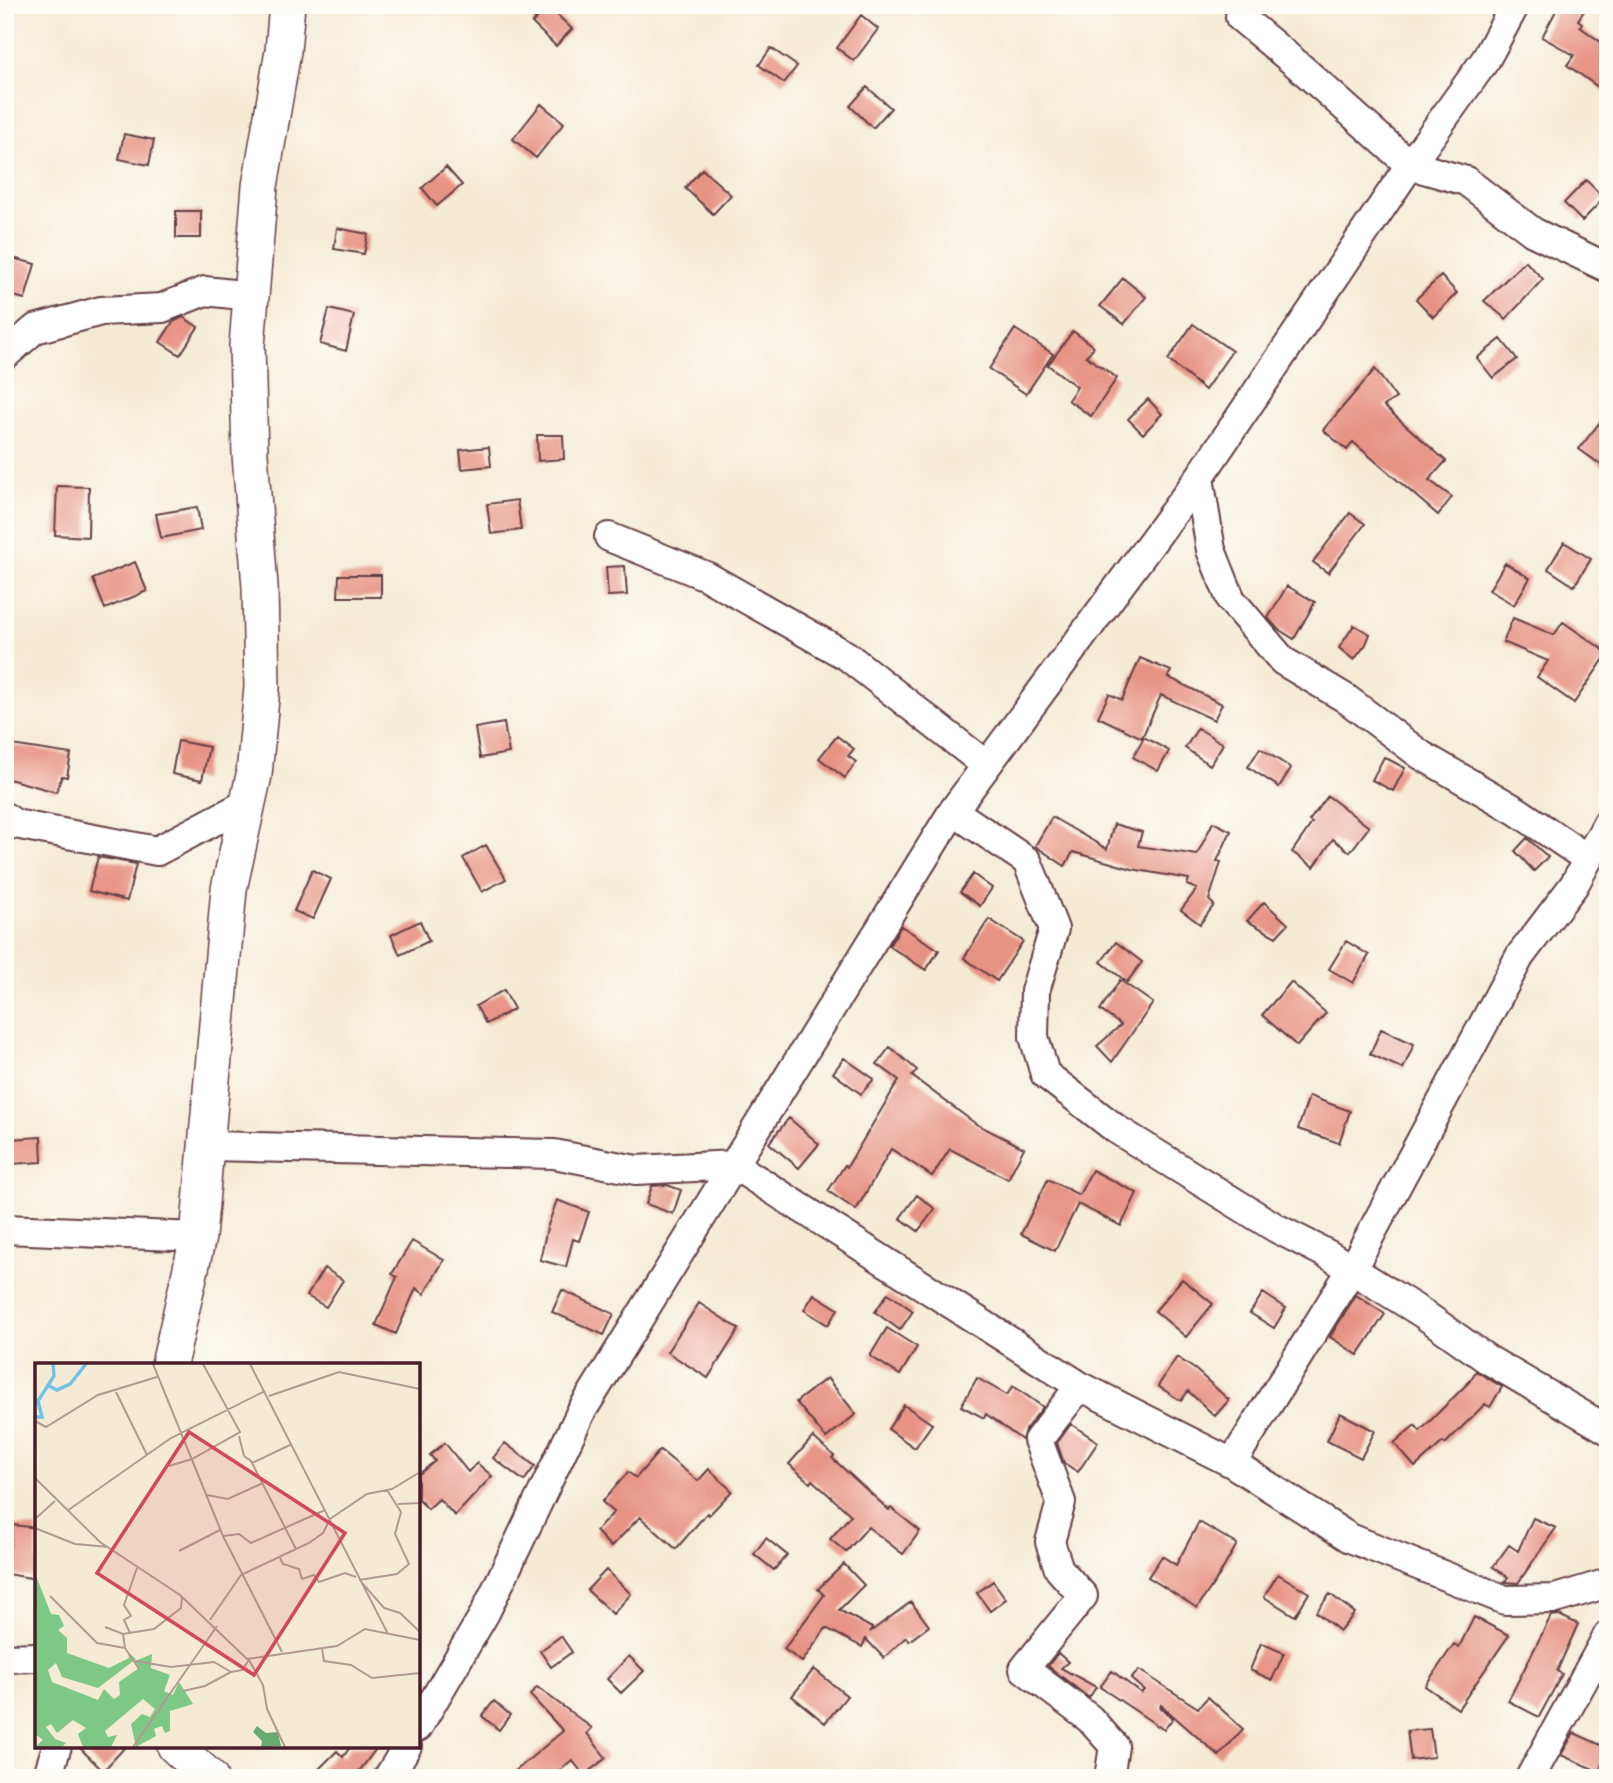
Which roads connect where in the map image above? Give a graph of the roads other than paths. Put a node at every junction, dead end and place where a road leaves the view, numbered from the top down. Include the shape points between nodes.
1 (287, 5) edge
2 (1514, 5) edge
3 (1240, 17) dead end
4 (1410, 165) junction
5 (1608, 268) edge
6 (251, 296) junction
7 (5, 355) edge
8 (1199, 478) junction
9 (609, 537) dead end
10 (986, 765) junction
11 (248, 803) junction
12 (953, 811) junction
13 (5, 817) edge
14 (1608, 822) edge
15 (1588, 859) junction
16 (208, 1146) junction
17 (734, 1165) junction
18 (5, 1229) edge
19 (198, 1237) junction
20 (1352, 1269) junction
21 (169, 1363) edge
22 (1080, 1386) junction
23 (1608, 1430) edge
24 (1232, 1463) junction
25 (1608, 1583) edge
26 (1608, 1634) edge
27 (35, 1657) edge
28 (5, 1658) edge
29 (420, 1724) edge
30 (56, 1748) edge
31 (176, 1748) edge
32 (406, 1748) edge
33 (47, 1778) edge
34 (210, 1778) edge
35 (388, 1778) edge
36 (1109, 1778) edge
37 (1530, 1778) edge

1 - 6 street via 260,186
2 - 4 street via 1486,59
3 - 4 street
4 - 5 street via 1466,181 1533,232
4 - 8 street
6 - 7 street via 205,291 162,308 101,311 36,329
6 - 11 street via 247,346 250,454 262,687
8 - 10 street
8 - 15 street via 1211,551 1231,600 1283,662
9 - 10 street via 706,576 847,656
10 - 12 street
11 - 13 street via 157,851 15,824
11 - 16 street via 229,889
12 - 17 street
12 - 20 street via 1027,862 1054,929 1035,991 1034,1037 1045,1074 1128,1136 1276,1228
14 - 15 street
15 - 20 street via 1520,956
16 - 17 street via 554,1154 636,1170
16 - 19 street
17 - 22 street
17 - 29 street via 581,1412 485,1613
18 - 19 street
19 - 21 street
20 - 23 street via 1487,1359
20 - 24 street
22 - 24 street
22 - 36 street via 1038,1440 1060,1502 1050,1542 1059,1569 1083,1596 1024,1669 1090,1719 1114,1746
24 - 25 street via 1350,1538 1505,1600 1555,1599
26 - 37 street
27 - 28 street
30 - 33 street
31 - 34 street
32 - 35 street

